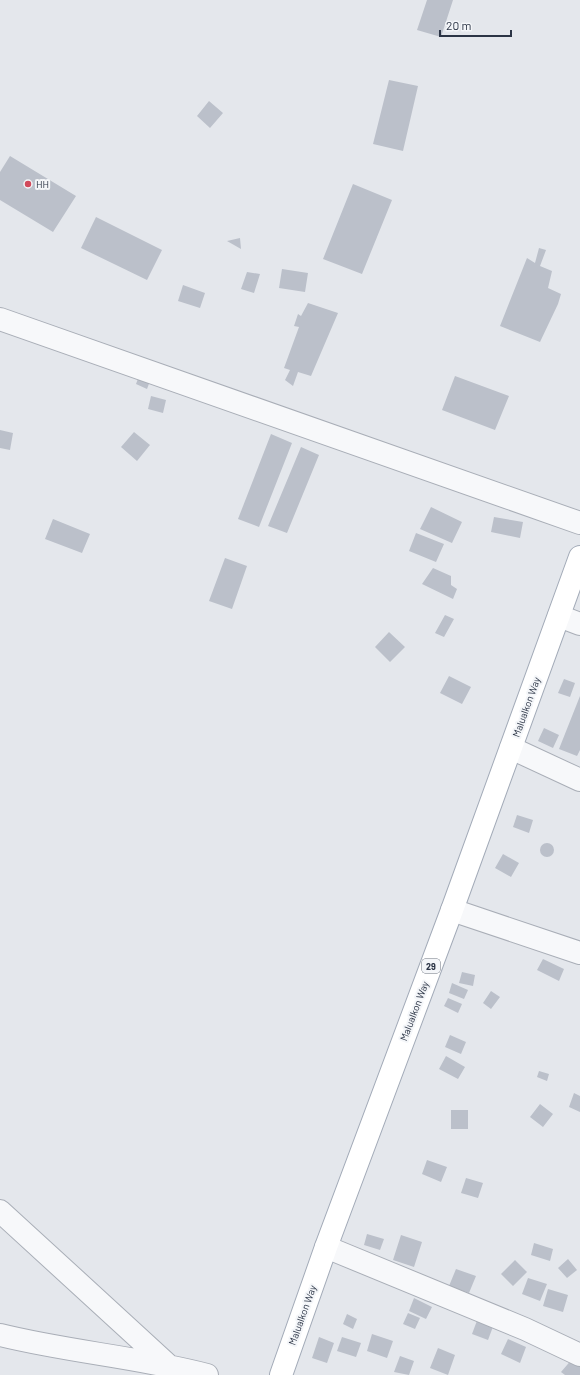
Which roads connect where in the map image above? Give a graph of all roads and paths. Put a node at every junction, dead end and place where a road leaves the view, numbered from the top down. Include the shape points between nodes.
1 (0, 319) edge
2 (580, 523) edge
3 (580, 557) edge
4 (559, 616) junction
5 (580, 624) edge
6 (511, 748) junction
7 (580, 780) edge
8 (452, 910) junction
9 (580, 953) edge
10 (0, 1212) edge
11 (326, 1247) junction
12 (0, 1335) edge
13 (580, 1355) edge
14 (168, 1365) junction
15 (207, 1375) edge
16 (281, 1375) edge

1 - 2 street
3 - 4 main road, Malualkon Way / 29
4 - 5 street
4 - 6 main road, Malualkon Way / 29
6 - 7 street
6 - 8 main road, Malualkon Way / 29
8 - 9 street
8 - 11 main road, Malualkon Way / 29
10 - 14 street
11 - 13 street via 525,1329
11 - 16 main road, Malualkon Way / 29
12 - 14 street via 37,1344
14 - 15 street

